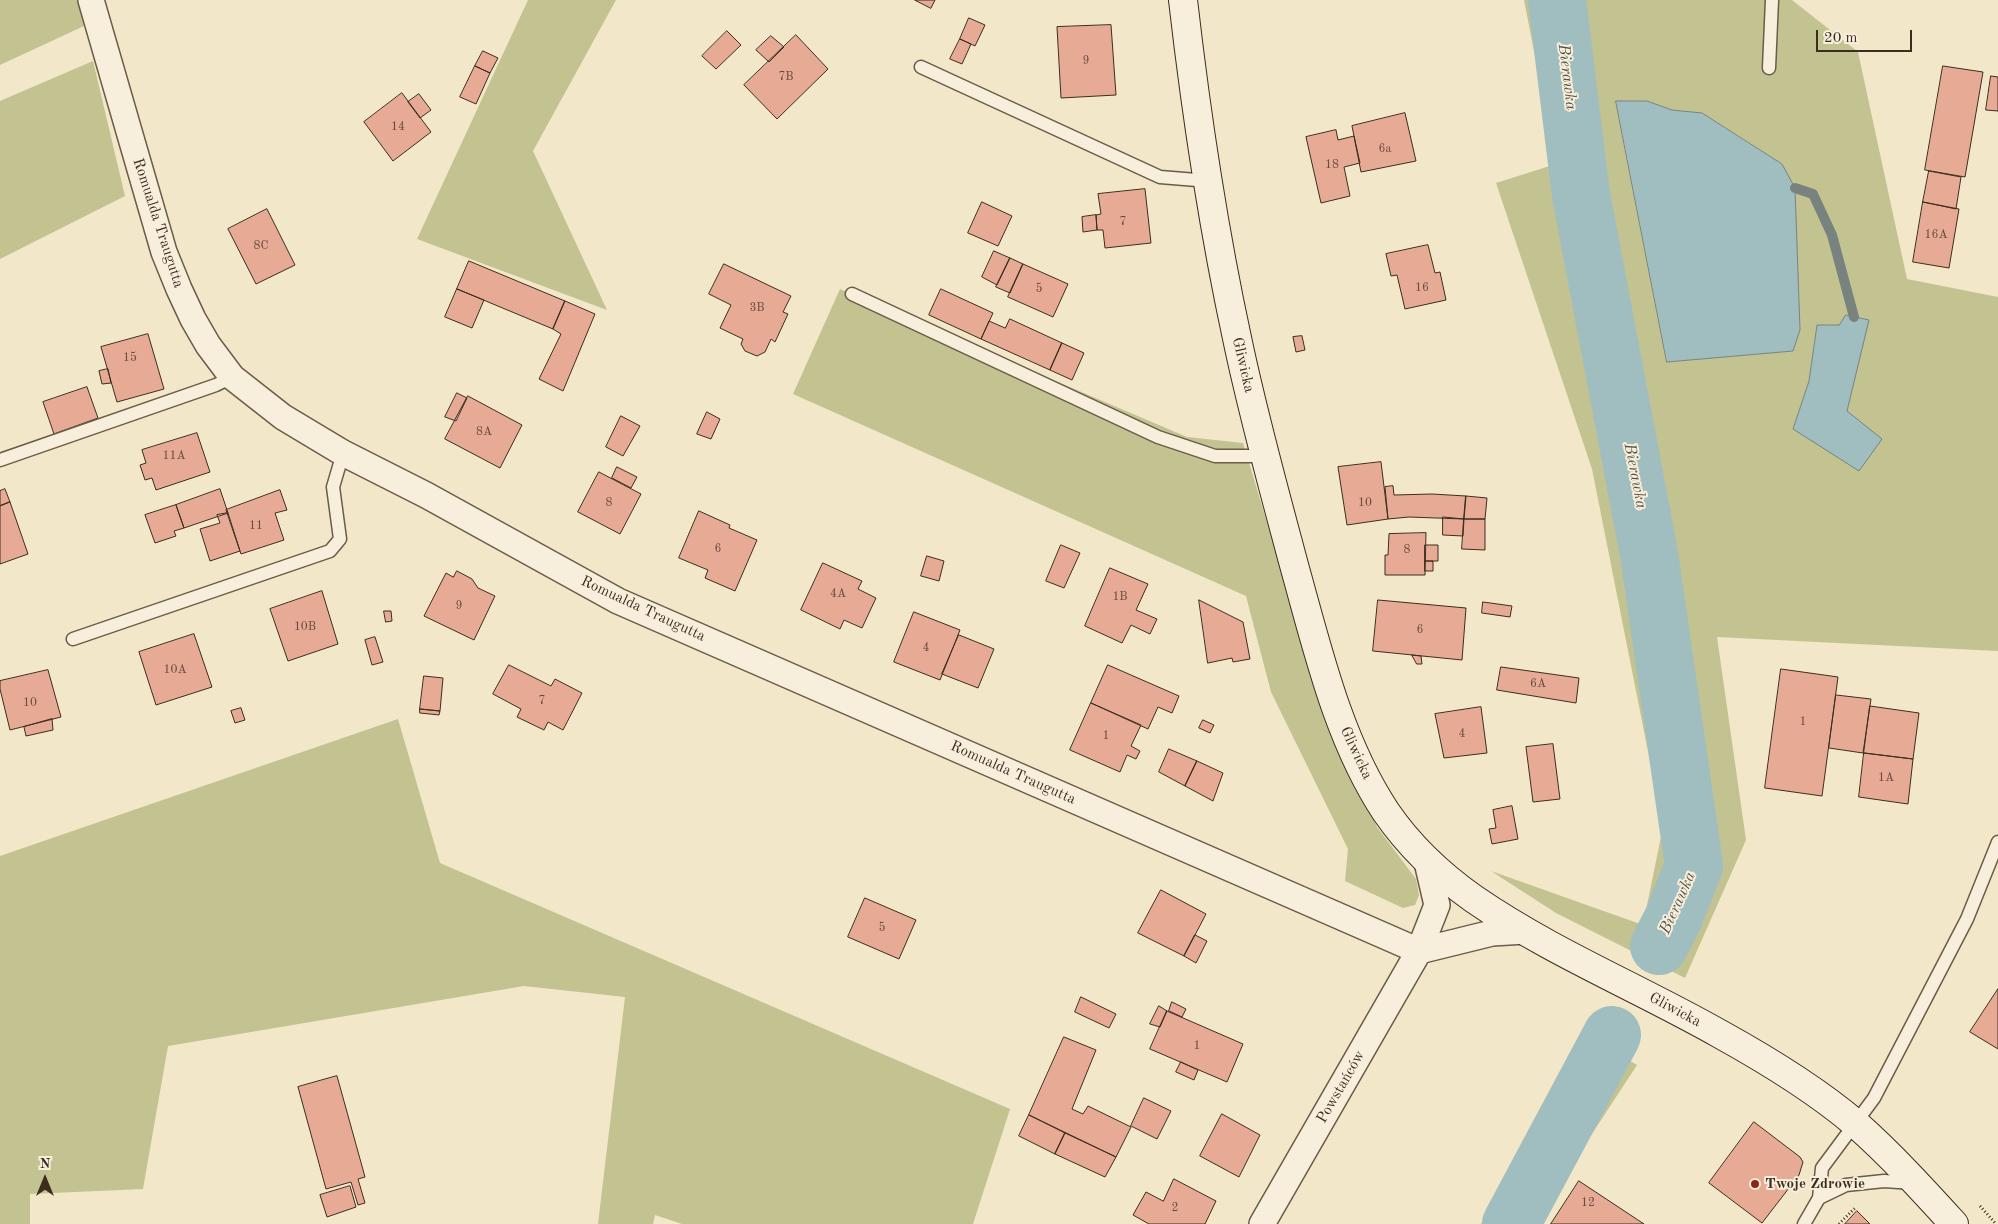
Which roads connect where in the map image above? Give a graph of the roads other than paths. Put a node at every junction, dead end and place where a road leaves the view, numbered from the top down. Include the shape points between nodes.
1 (91, 0) edge
2 (1183, 0) edge
3 (1772, 0) edge
4 (921, 67) dead end
5 (1769, 68) dead end
6 (1208, 182) junction
7 (852, 294) dead end
8 (232, 377) junction
9 (344, 453) junction
10 (1265, 456) junction
11 (0, 460) edge
12 (73, 639) dead end
13 (1998, 842) edge
14 (1427, 862) junction
15 (1526, 932) junction
16 (1419, 951) junction
17 (1855, 1124) junction
18 (1918, 1184) junction
19 (1819, 1198) junction
20 (1262, 1224) edge
21 (1804, 1224) edge
22 (1954, 1224) edge

1 - 8 street, Romualda Traugutta via 164,252 193,319
2 - 6 main road, Gliwicka
3 - 5 lane
4 - 6 lane via 1160,177
6 - 10 main road, Gliwicka via 1237,337
7 - 10 lane via 1158,437 1215,456
8 - 9 street, Romualda Traugutta via 283,417
8 - 11 lane
9 - 12 lane via 332,487 340,539 330,551
9 - 16 street, Romualda Traugutta via 618,601
10 - 14 main road, Gliwicka via 1316,645 1344,729 1385,810
13 - 17 lane via 1967,919 1877,1091
14 - 15 main road, Gliwicka via 1473,898
14 - 16 street, Powstańców via 1436,905
15 - 16 street via 1492,932
15 - 17 main road, Gliwicka via 1720,1034 1800,1082
16 - 20 street, Powstańców
17 - 18 main road, Gliwicka
17 - 19 lane via 1822,1168
18 - 19 lane via 1884,1181 1846,1185
18 - 22 main road, Gliwicka
19 - 21 lane

